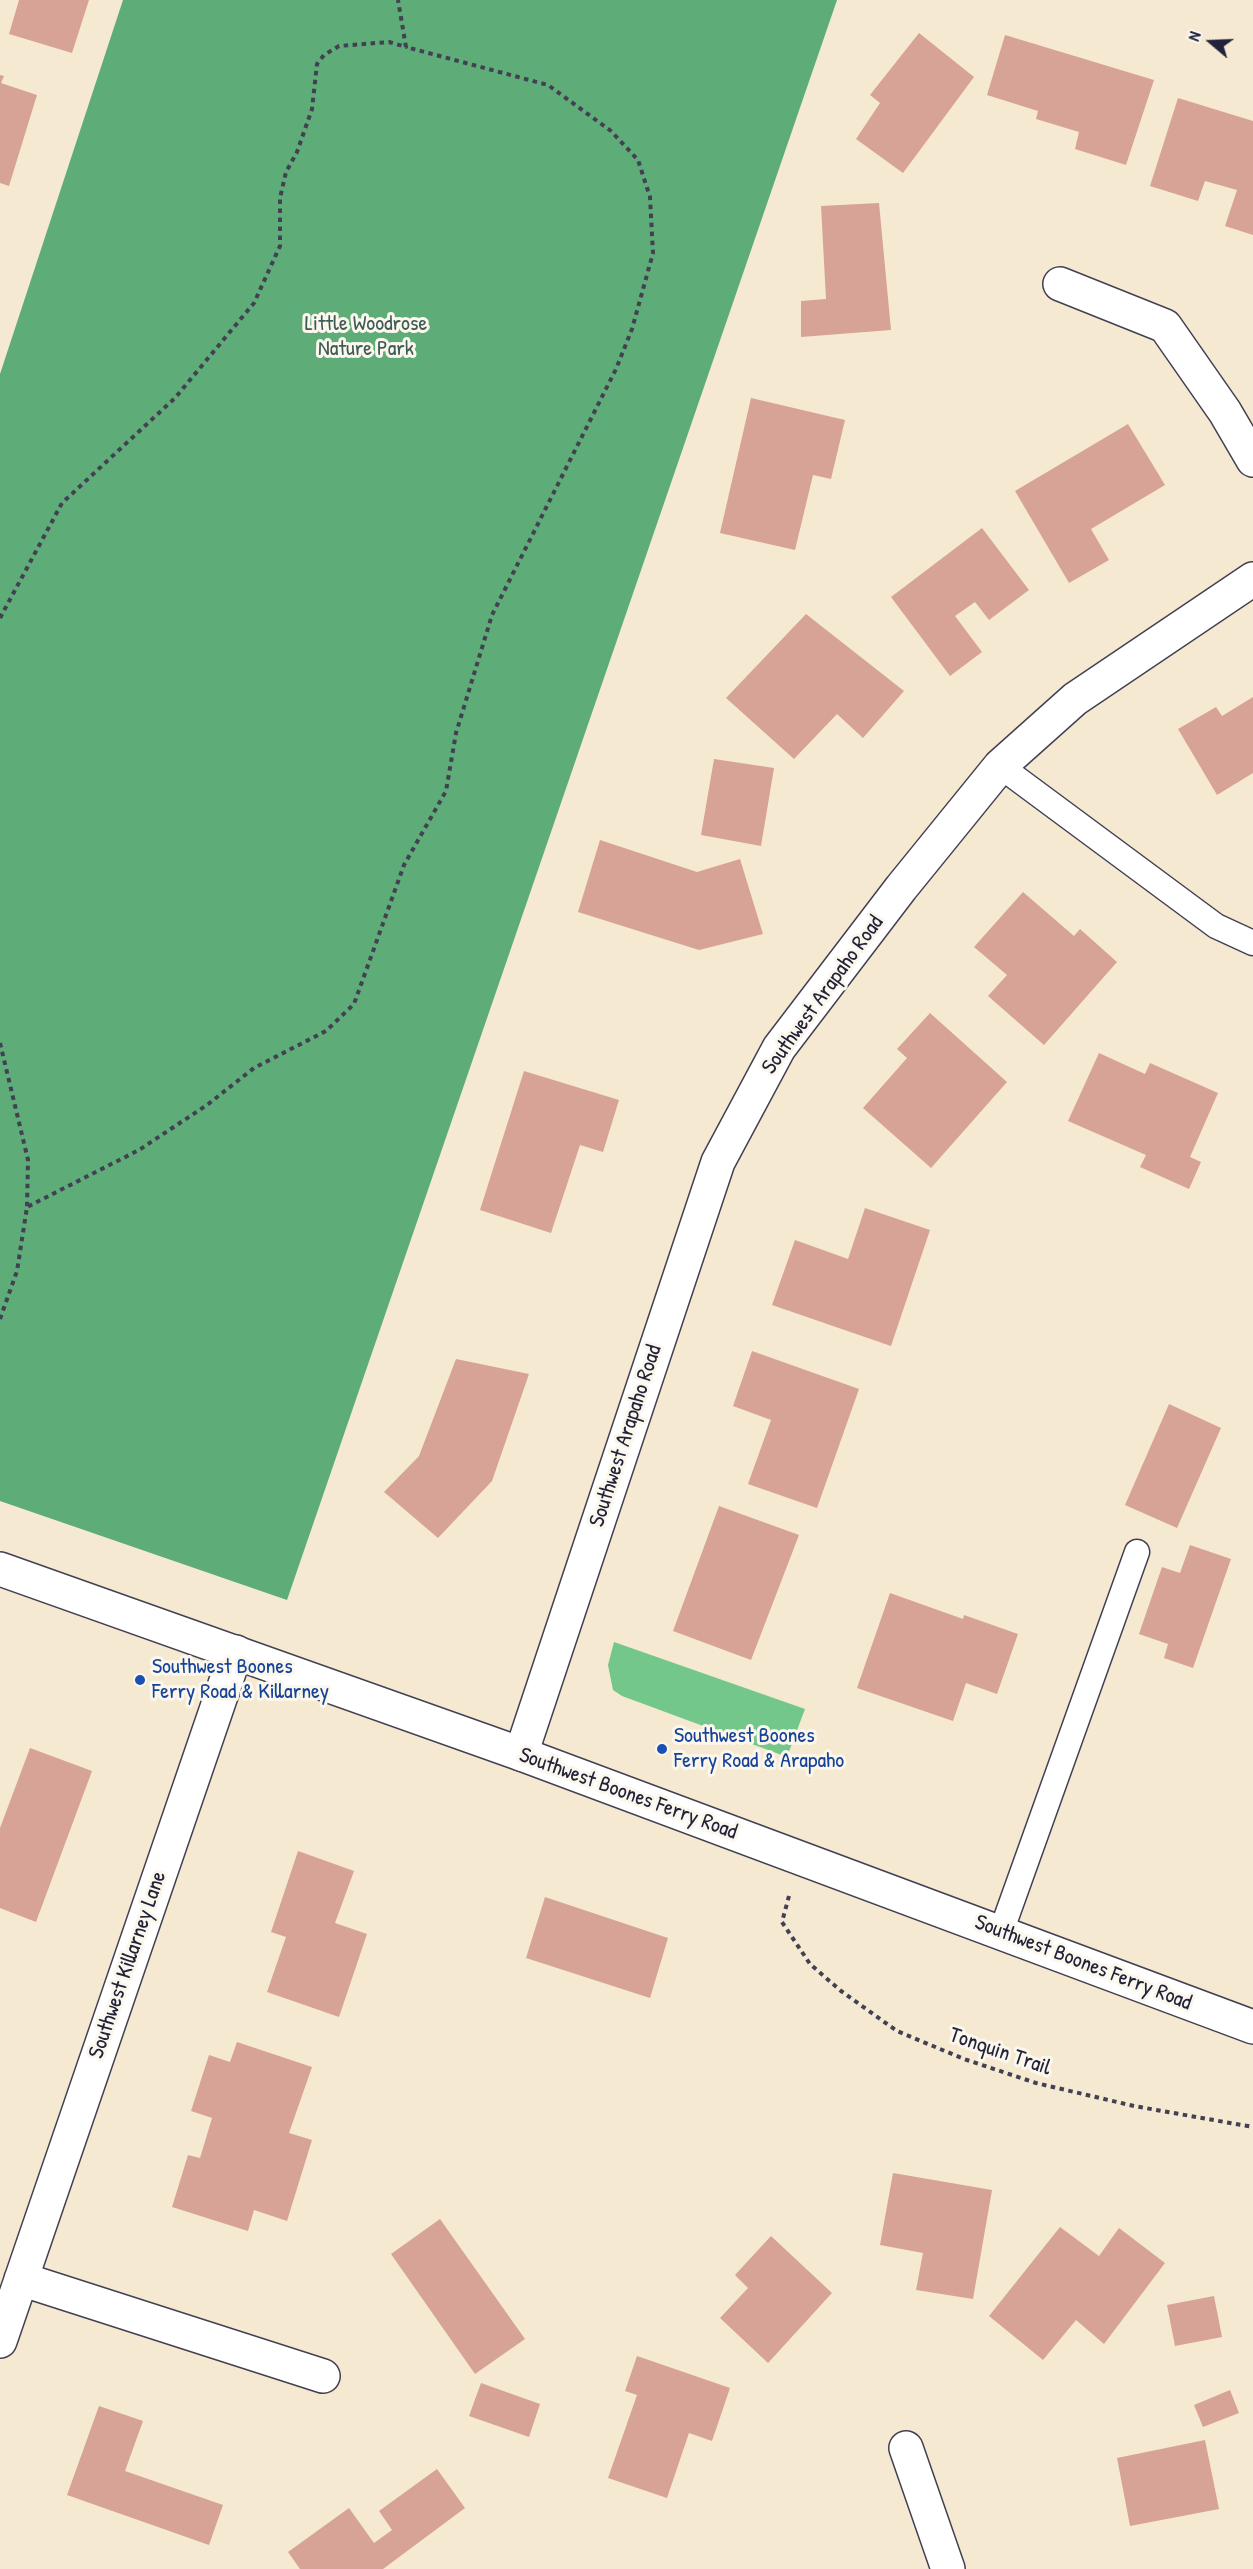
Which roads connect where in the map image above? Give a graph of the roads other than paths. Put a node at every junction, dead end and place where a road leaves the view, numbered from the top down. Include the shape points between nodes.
1 (1059, 284) dead end
2 (1253, 460) edge
3 (1253, 579) edge
4 (1000, 766) junction
5 (1253, 943) edge
6 (1137, 1552) dead end
7 (0, 1569) edge
8 (236, 1652) junction
9 (521, 1754) junction
10 (1002, 1932) junction
11 (1253, 2027) edge
12 (21, 2279) junction
13 (0, 2341) edge
14 (323, 2376) dead end
15 (906, 2448) dead end
16 (948, 2569) edge

1 - 2 street via 1165,326
3 - 4 street, Southwest Arapaho Road via 1075,699
4 - 5 lane via 1216,926
4 - 9 street, Southwest Arapaho Road via 779,1048 718,1162
6 - 10 lane
7 - 8 street, Southwest Boones Ferry Road
8 - 9 street, Southwest Boones Ferry Road
8 - 12 street, Southwest Killarney Lane
9 - 10 street, Southwest Boones Ferry Road
10 - 11 street, Southwest Boones Ferry Road
12 - 13 street, Southwest Killarney Lane
12 - 14 street
15 - 16 street

